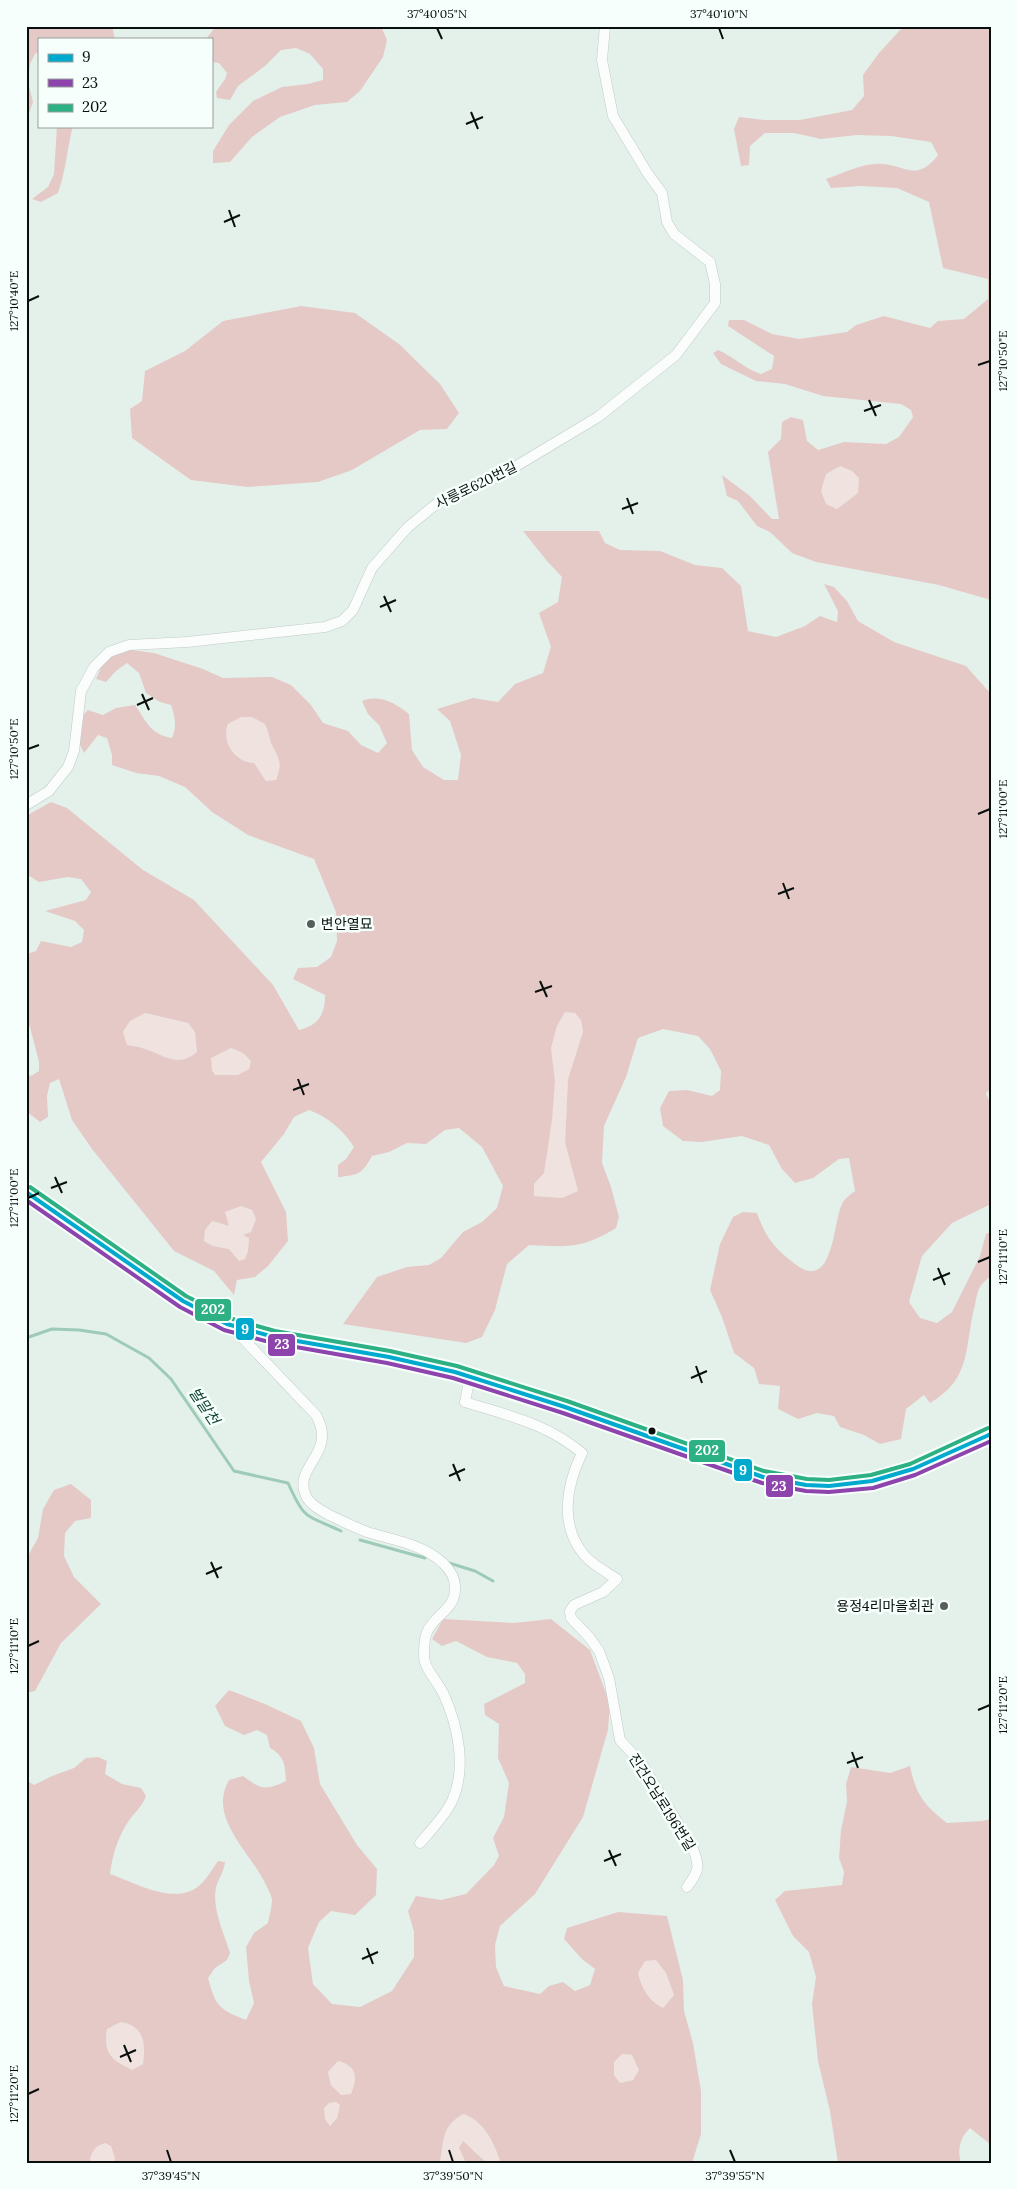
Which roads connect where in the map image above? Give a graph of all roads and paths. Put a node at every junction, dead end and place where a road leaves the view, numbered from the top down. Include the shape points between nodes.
1 (605, 26) edge
2 (26, 805) edge
3 (26, 1192) edge
4 (231, 1326) junction
5 (470, 1376) junction
6 (991, 1434) edge
7 (420, 1843) dead end
8 (687, 1888) dead end

1 - 2 street, 사릉로620번길 via 602,60 613,116 662,193 667,222 674,234 710,262 716,303 676,355 598,417 498,477 441,500 407,528 372,568 353,610 342,622 325,627 129,645 108,652 94,666 82,691 74,751 68,767 49,791
3 - 4 main road via 194,1308
4 - 5 main road
4 - 7 street via 310,1409 321,1425 322,1442 309,1465 304,1485 310,1502 349,1525 424,1549 445,1564 455,1583 454,1601 426,1634 424,1657 448,1707 458,1743 460,1776 451,1802
5 - 6 main road via 612,1423 753,1475 810,1486 851,1485 890,1478
5 - 8 street, 진건오남로196번길 via 465,1402 539,1425 564,1438 582,1453 568,1490 572,1533 586,1557 617,1579 603,1592 574,1605 570,1610 571,1618 589,1636 610,1678 620,1740 642,1764 692,1846 699,1866

